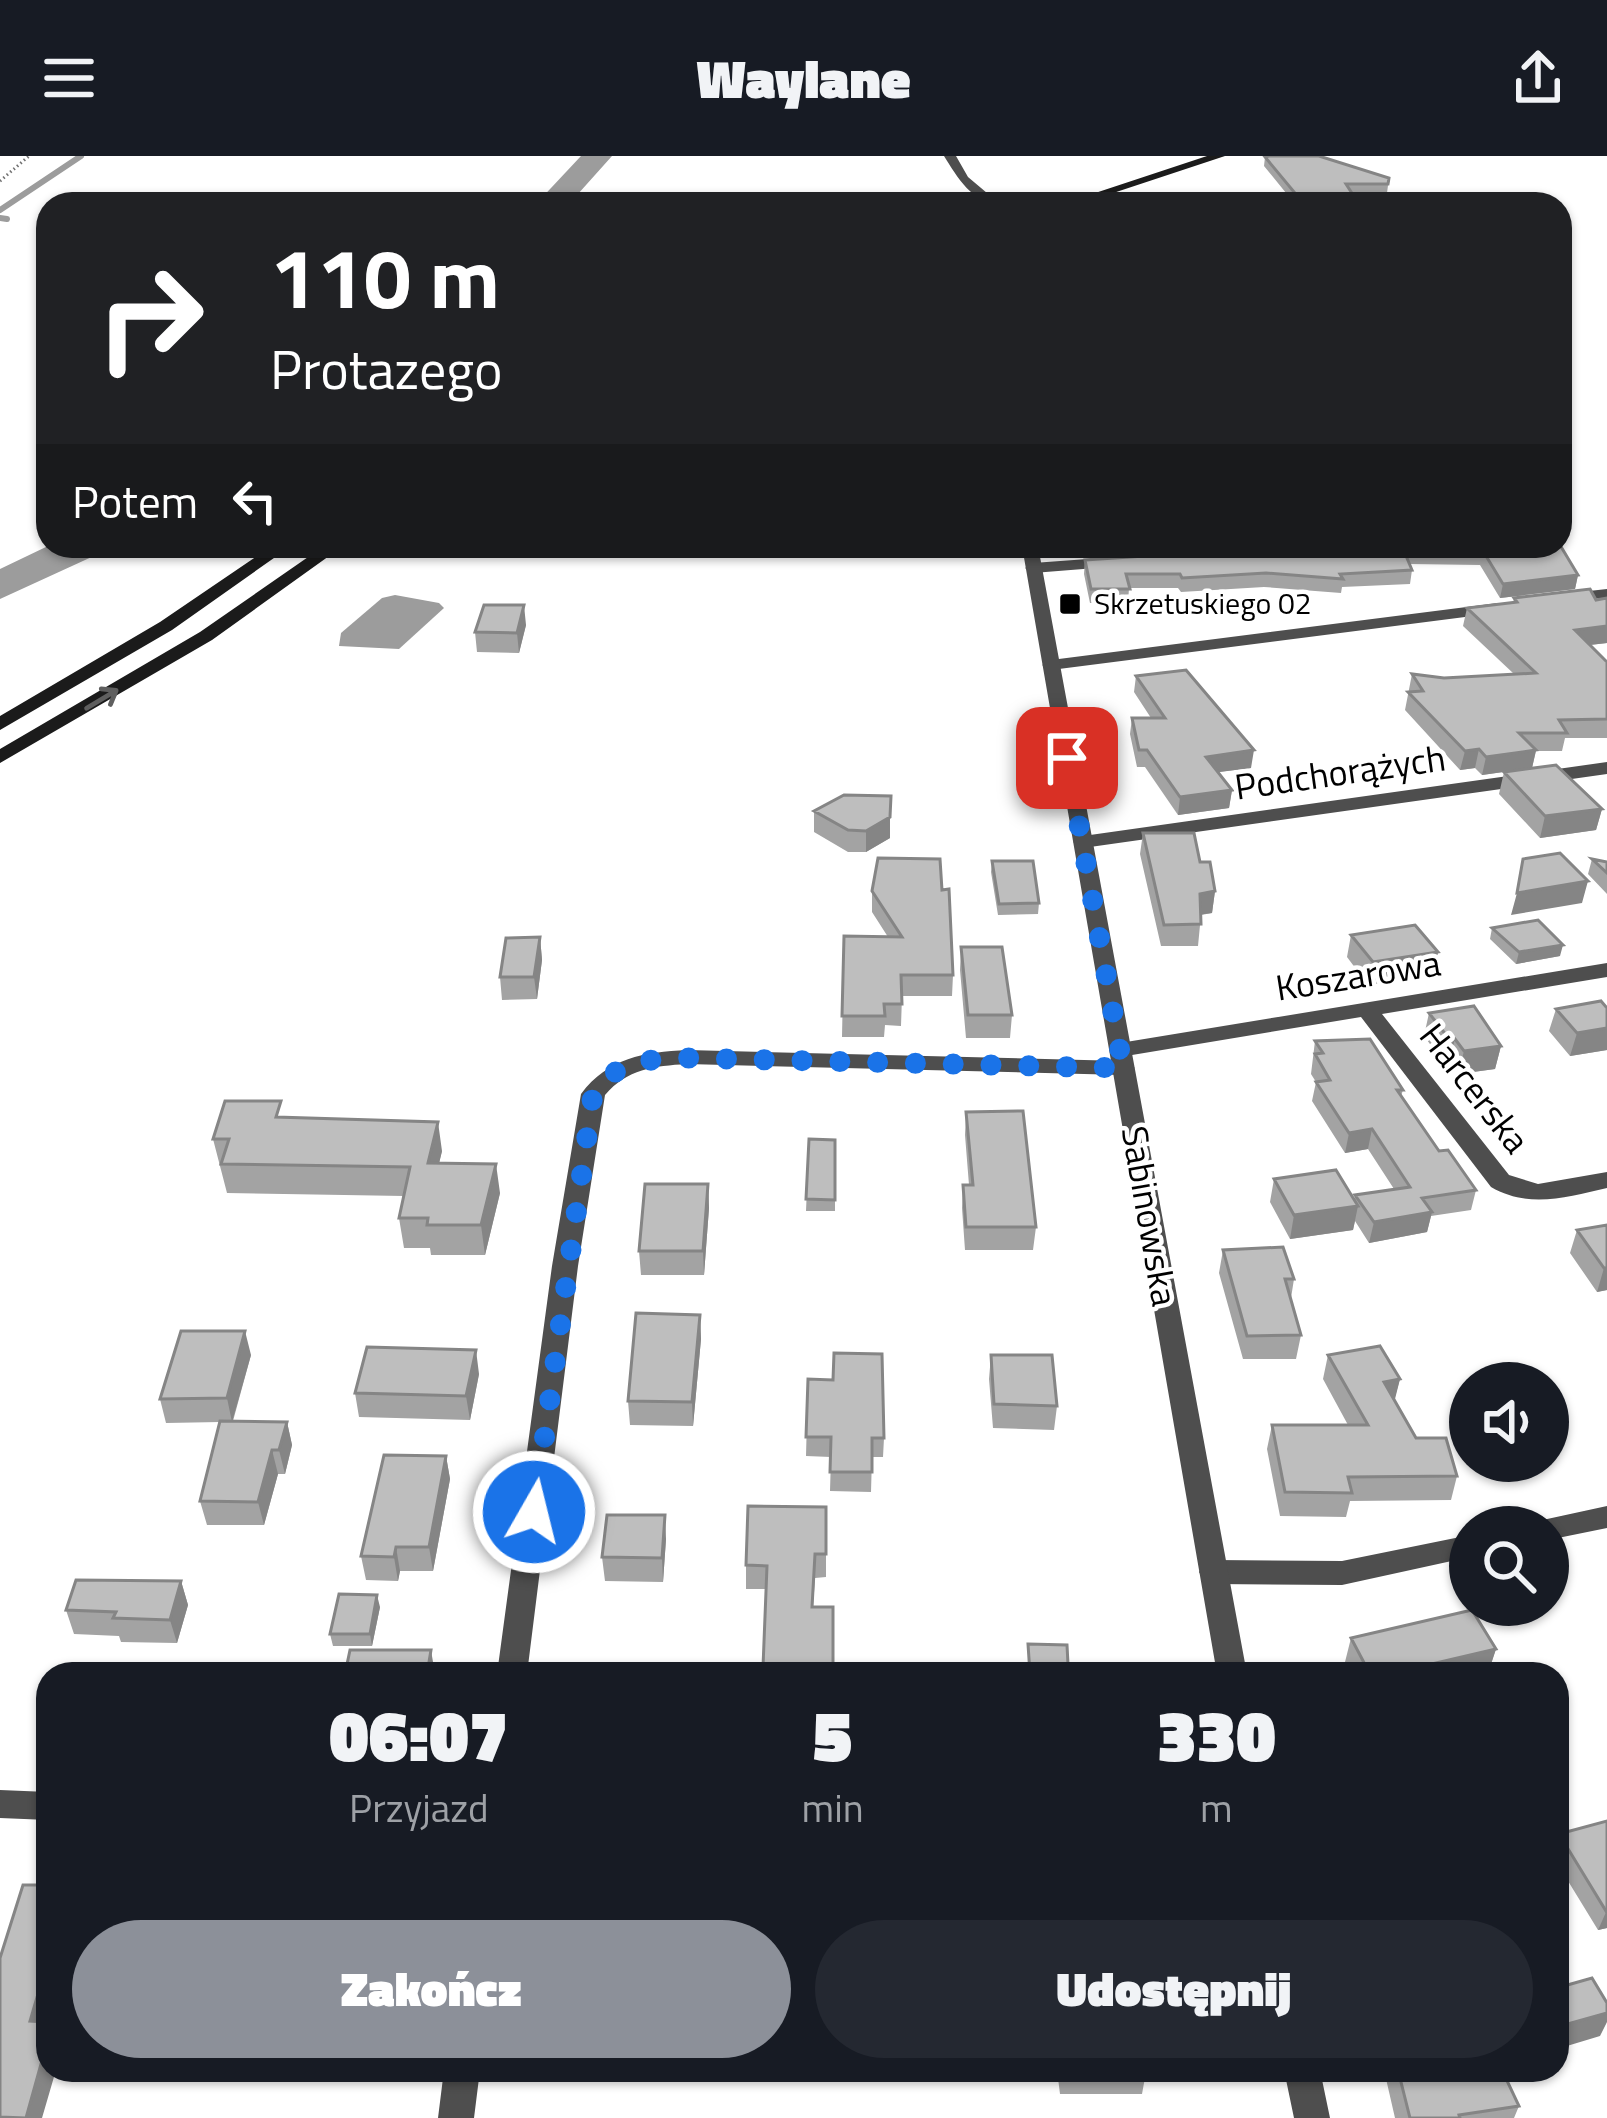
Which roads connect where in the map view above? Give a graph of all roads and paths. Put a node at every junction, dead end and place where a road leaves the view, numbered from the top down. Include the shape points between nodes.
1 (29, 156) edge
2 (950, 156) edge
3 (1219, 156) edge
4 (0, 181) edge
5 (981, 192) edge
6 (1105, 192) edge
7 (266, 558) edge
8 (318, 558) edge
9 (1032, 558) edge
10 (1069, 558) edge
11 (1142, 560) edge
12 (1607, 594) edge
13 (1537, 603) edge
14 (1513, 606) edge
15 (1051, 665) junction
16 (0, 724) edge
17 (0, 757) edge
18 (1607, 768) edge
19 (1083, 842) junction
20 (1607, 970) edge
21 (1367, 1010) junction
22 (1122, 1059) junction
23 (1607, 1180) edge
24 (1603, 1524) edge
25 (1569, 1527) edge
26 (1449, 1550) edge
27 (1214, 1572) junction
28 (514, 1662) edge
29 (1230, 1662) edge
30 (0, 1804) edge
31 (36, 1806) edge
32 (460, 2082) edge
33 (1305, 2082) edge
34 (455, 2118) edge
35 (1312, 2118) edge

1 - 4 path
2 - 5 street
3 - 6 main road
7 - 16 main road
17 -> 8 main road via 206,636
9 - 15 street, Sabinowska
10 - 11 street
12 - 13 street
14 - 15 street
15 - 19 street, Sabinowska
18 - 19 street, Podchorążych
19 - 22 street, Sabinowska
20 - 21 street, Koszarowa
21 - 22 street, Koszarowa
21 - 23 street, Harcerska via 1500,1181 1533,1194
22 - 27 street, Sabinowska
22 - 28 street, Koszarowa via 645,1059 619,1068 593,1094
24 - 25 street
26 - 27 street via 1342,1573
27 - 29 street, Sabinowska
30 - 31 street
32 - 34 street
33 - 35 street

